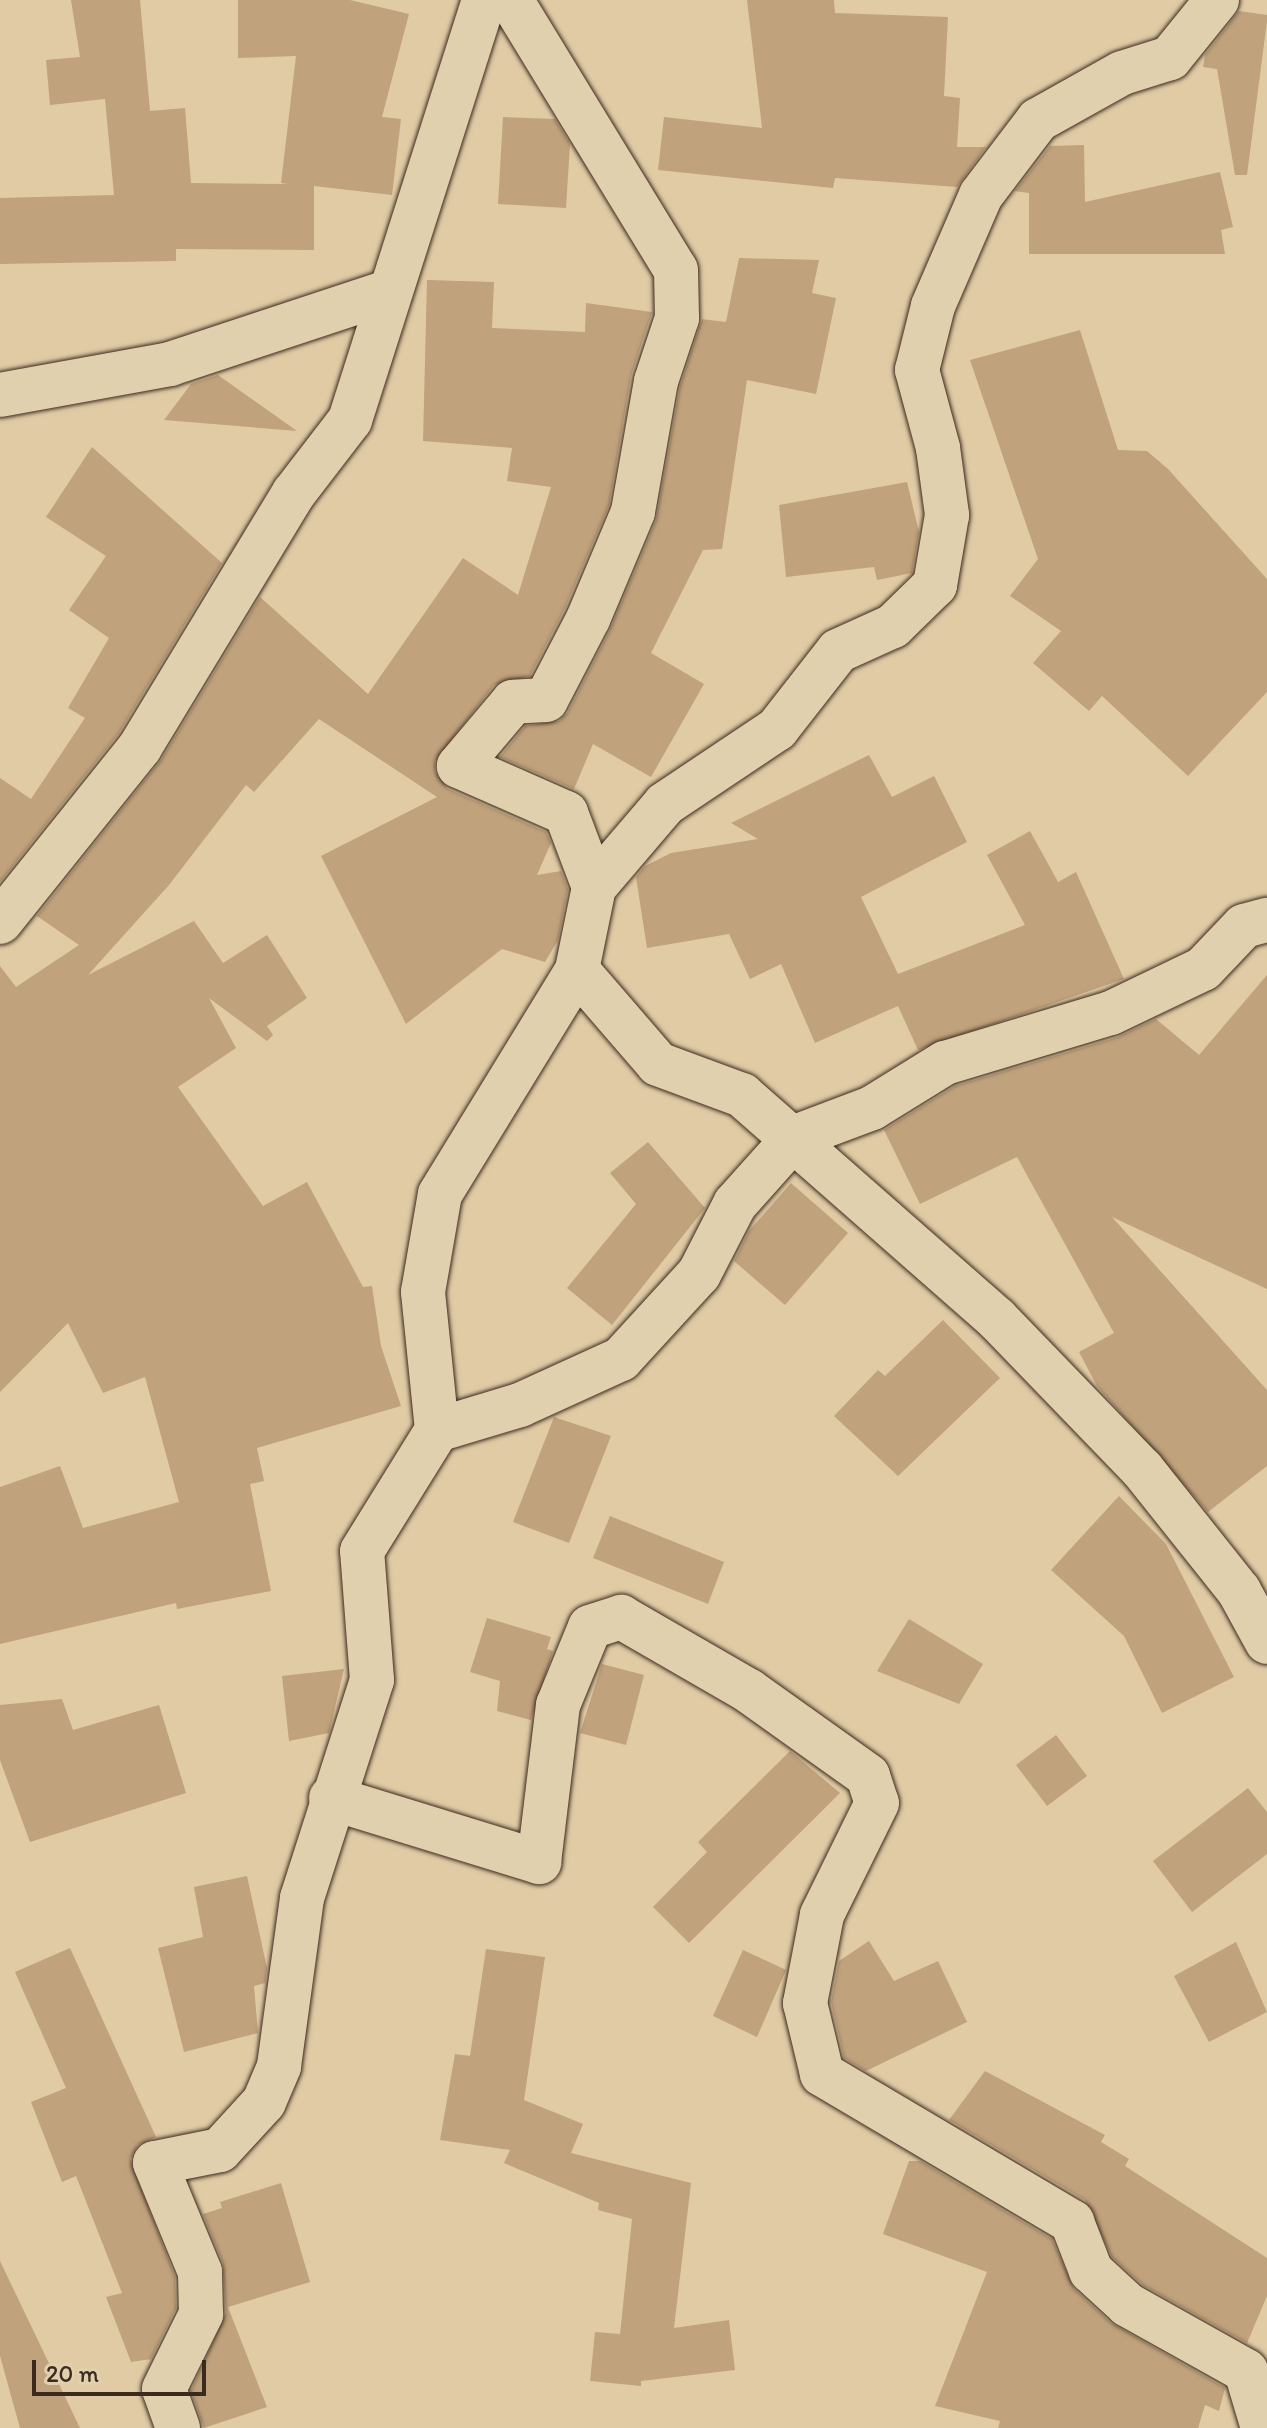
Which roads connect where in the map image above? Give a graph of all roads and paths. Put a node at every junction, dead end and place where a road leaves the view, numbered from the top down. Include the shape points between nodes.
1 (484, 0) edge
2 (511, 0) edge
3 (1217, 0) edge
4 (388, 292) junction
5 (0, 395) edge
6 (594, 887) junction
7 (1267, 920) edge
8 (0, 922) edge
9 (577, 970) junction
10 (795, 1137) junction
11 (437, 1430) junction
12 (1267, 1642) edge
13 (331, 1798) junction
14 (178, 2428) edge
15 (1266, 2428) edge

1 - 4 street
2 - 6 street via 676,270 677,318 656,381 633,512 588,619 546,700 513,702 459,766 566,813
3 - 6 street via 1170,58 1122,73 1038,120 981,195 933,306 917,370 938,448 947,515 935,585 893,626 838,651 777,729 665,804
4 - 5 street via 170,364
4 - 8 street via 350,420 294,493 140,747
6 - 9 street
7 - 10 street via 1244,926 1203,969 1111,1013 945,1063 872,1108
9 - 10 street via 658,1064 742,1095
9 - 11 street via 440,1194 423,1292
10 - 11 street via 735,1204 699,1274 621,1359 520,1405
10 - 12 street via 997,1319 1142,1469 1239,1591
11 - 13 street via 362,1551 372,1680
13 - 14 street via 302,1898 279,2066 264,2102 220,2150 155,2163 200,2272 201,2314 164,2389
13 - 15 street via 539,1862 558,1705 590,1627 621,1617 749,1691 868,1776 877,1803 819,1930 805,2003 822,2074 1072,2222 1091,2271 1128,2305 1246,2371

